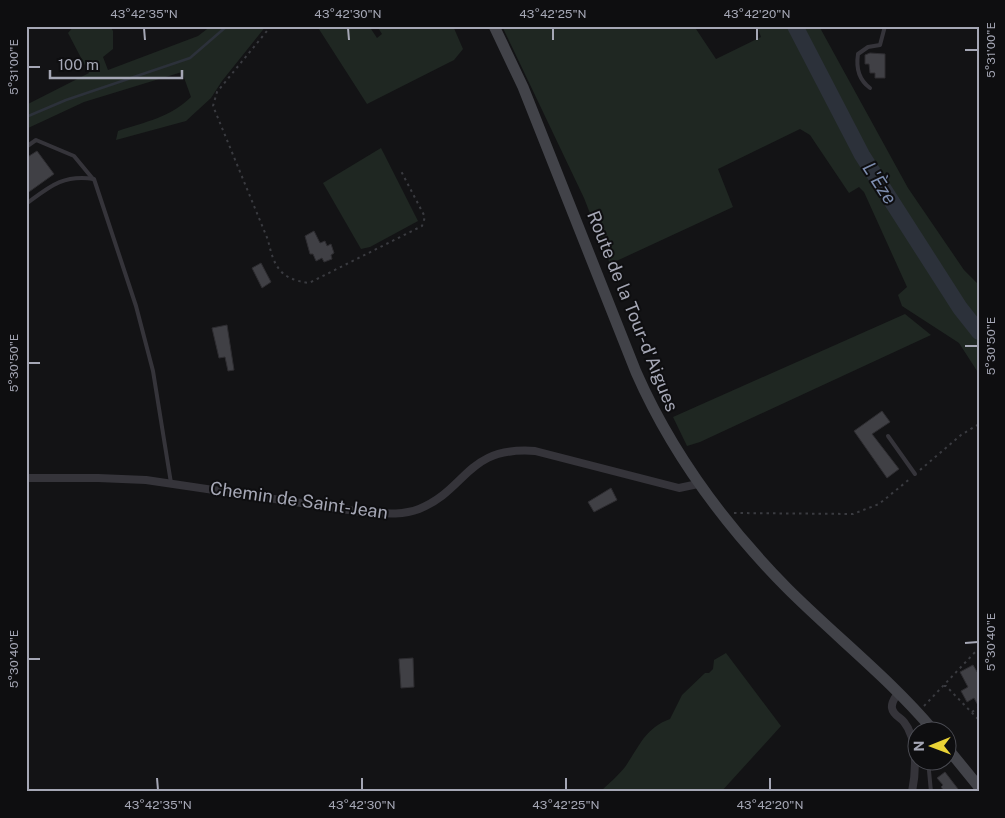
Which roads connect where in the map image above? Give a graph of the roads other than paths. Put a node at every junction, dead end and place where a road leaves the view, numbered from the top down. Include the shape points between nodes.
1 (494, 26) edge
2 (885, 26) edge
3 (870, 88) dead end
4 (26, 147) edge
5 (94, 179) junction
6 (26, 204) edge
7 (888, 436) dead end
8 (915, 474) road end
9 (26, 478) edge
10 (171, 483) junction
11 (698, 484) junction
12 (898, 693) junction
13 (923, 720) edge
14 (958, 761) edge
15 (929, 770) edge
16 (979, 787) edge
17 (912, 792) edge
18 (931, 792) edge

1 - 11 main road, Route de la Tour-d'Aigues via 530,104 643,389
2 - 3 lane via 880,45 868,47 858,54 856,63 862,82
4 - 5 lane via 36,140 74,156
5 - 6 lane via 82,177 56,182
5 - 10 lane via 136,306 153,371
7 - 8 lane
9 - 10 street, Chemin de Saint-Jean via 122,478
10 - 11 street, Chemin de Saint-Jean via 362,512 398,514 432,502 480,461 496,453 521,450 679,488
11 - 12 main road, Route de la Tour-d'Aigues via 750,548 788,588
12 - 13 main road, Route de la Tour-d'Aigues
12 - 17 street via 892,708 910,732 914,770
14 - 16 main road
15 - 18 lane

